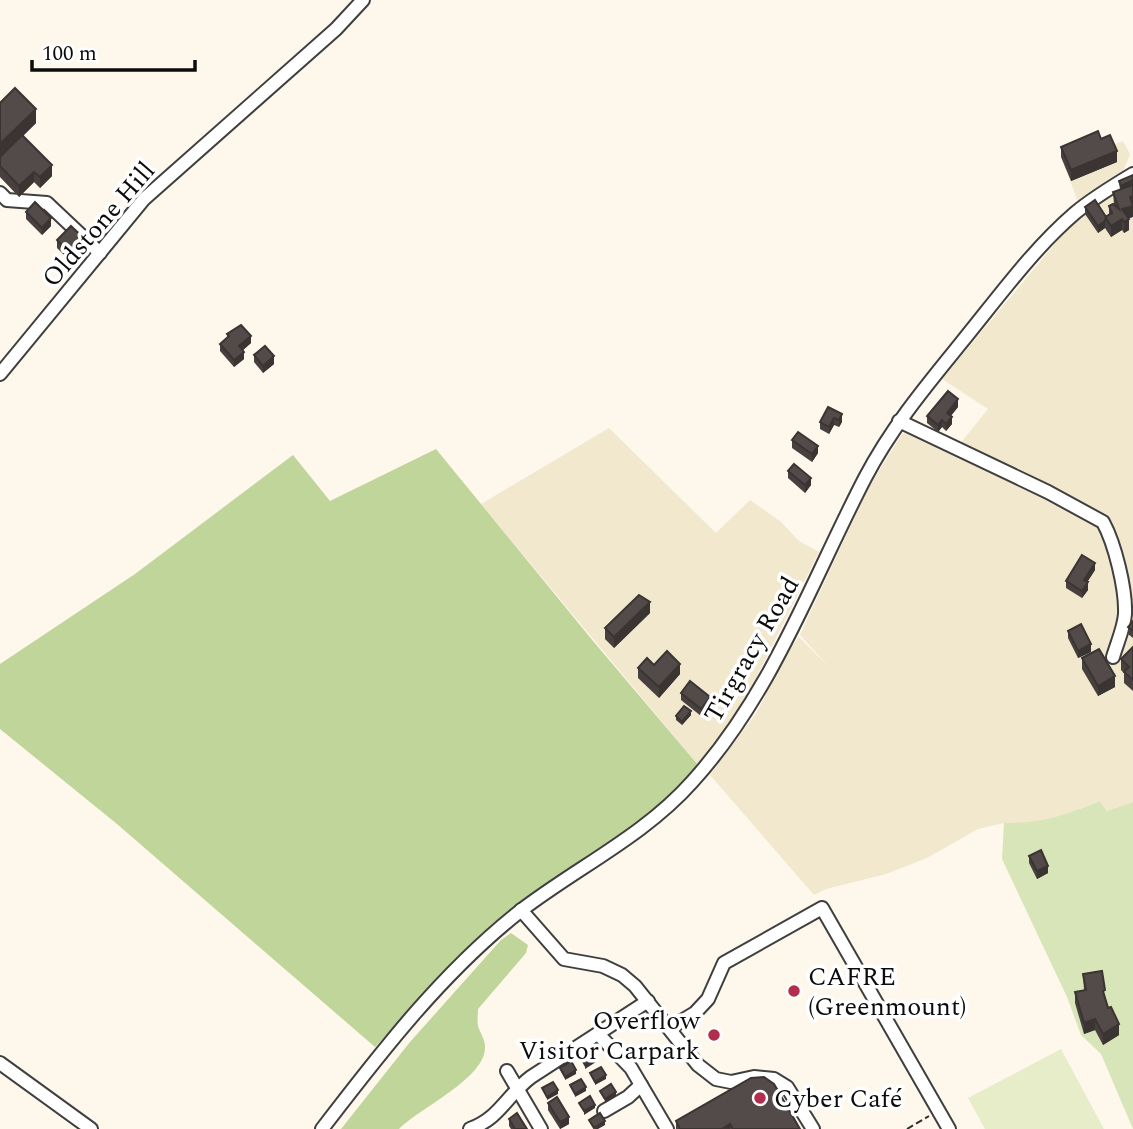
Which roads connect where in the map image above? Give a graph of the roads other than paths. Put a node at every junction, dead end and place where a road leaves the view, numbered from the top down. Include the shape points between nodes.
1 (363, 0) edge
2 (1133, 174) edge
3 (0, 193) edge
4 (100, 253) junction
5 (0, 374) edge
6 (899, 421) junction
7 (1113, 657) dead end
8 (521, 910) junction
9 (648, 1001) junction
10 (670, 1028) junction
11 (598, 1034) junction
12 (0, 1063) edge
13 (507, 1072) dead end
14 (640, 1085) junction
15 (516, 1090) junction
16 (604, 1111) dead end
17 (488, 1126) edge
18 (91, 1129) edge
19 (322, 1129) edge
20 (470, 1129) edge
21 (541, 1129) edge
22 (667, 1129) edge
23 (813, 1129) edge
24 (949, 1129) edge

1 - 4 street, Oldstone Hill via 144,199
2 - 6 street, Tirgracy Road via 1060,227
3 - 4 street via 10,200 47,203
4 - 5 street, Oldstone Hill
6 - 7 street via 1103,522 1117,565 1125,615
6 - 8 street, Tirgracy Road via 864,479 751,704 691,783 613,848
8 - 9 street via 564,960 603,966 622,975
8 - 19 street, Tirgracy Road via 406,1021
9 - 10 street
9 - 11 street
10 - 23 street via 698,1065 716,1079 774,1079 787,1087
10 - 24 street via 708,999 724,963 821,908
11 - 14 street via 626,1062
11 - 15 street
12 - 18 street
13 - 15 street
14 - 16 street
14 - 22 street
15 - 17 street
15 - 21 street
17 - 20 street

